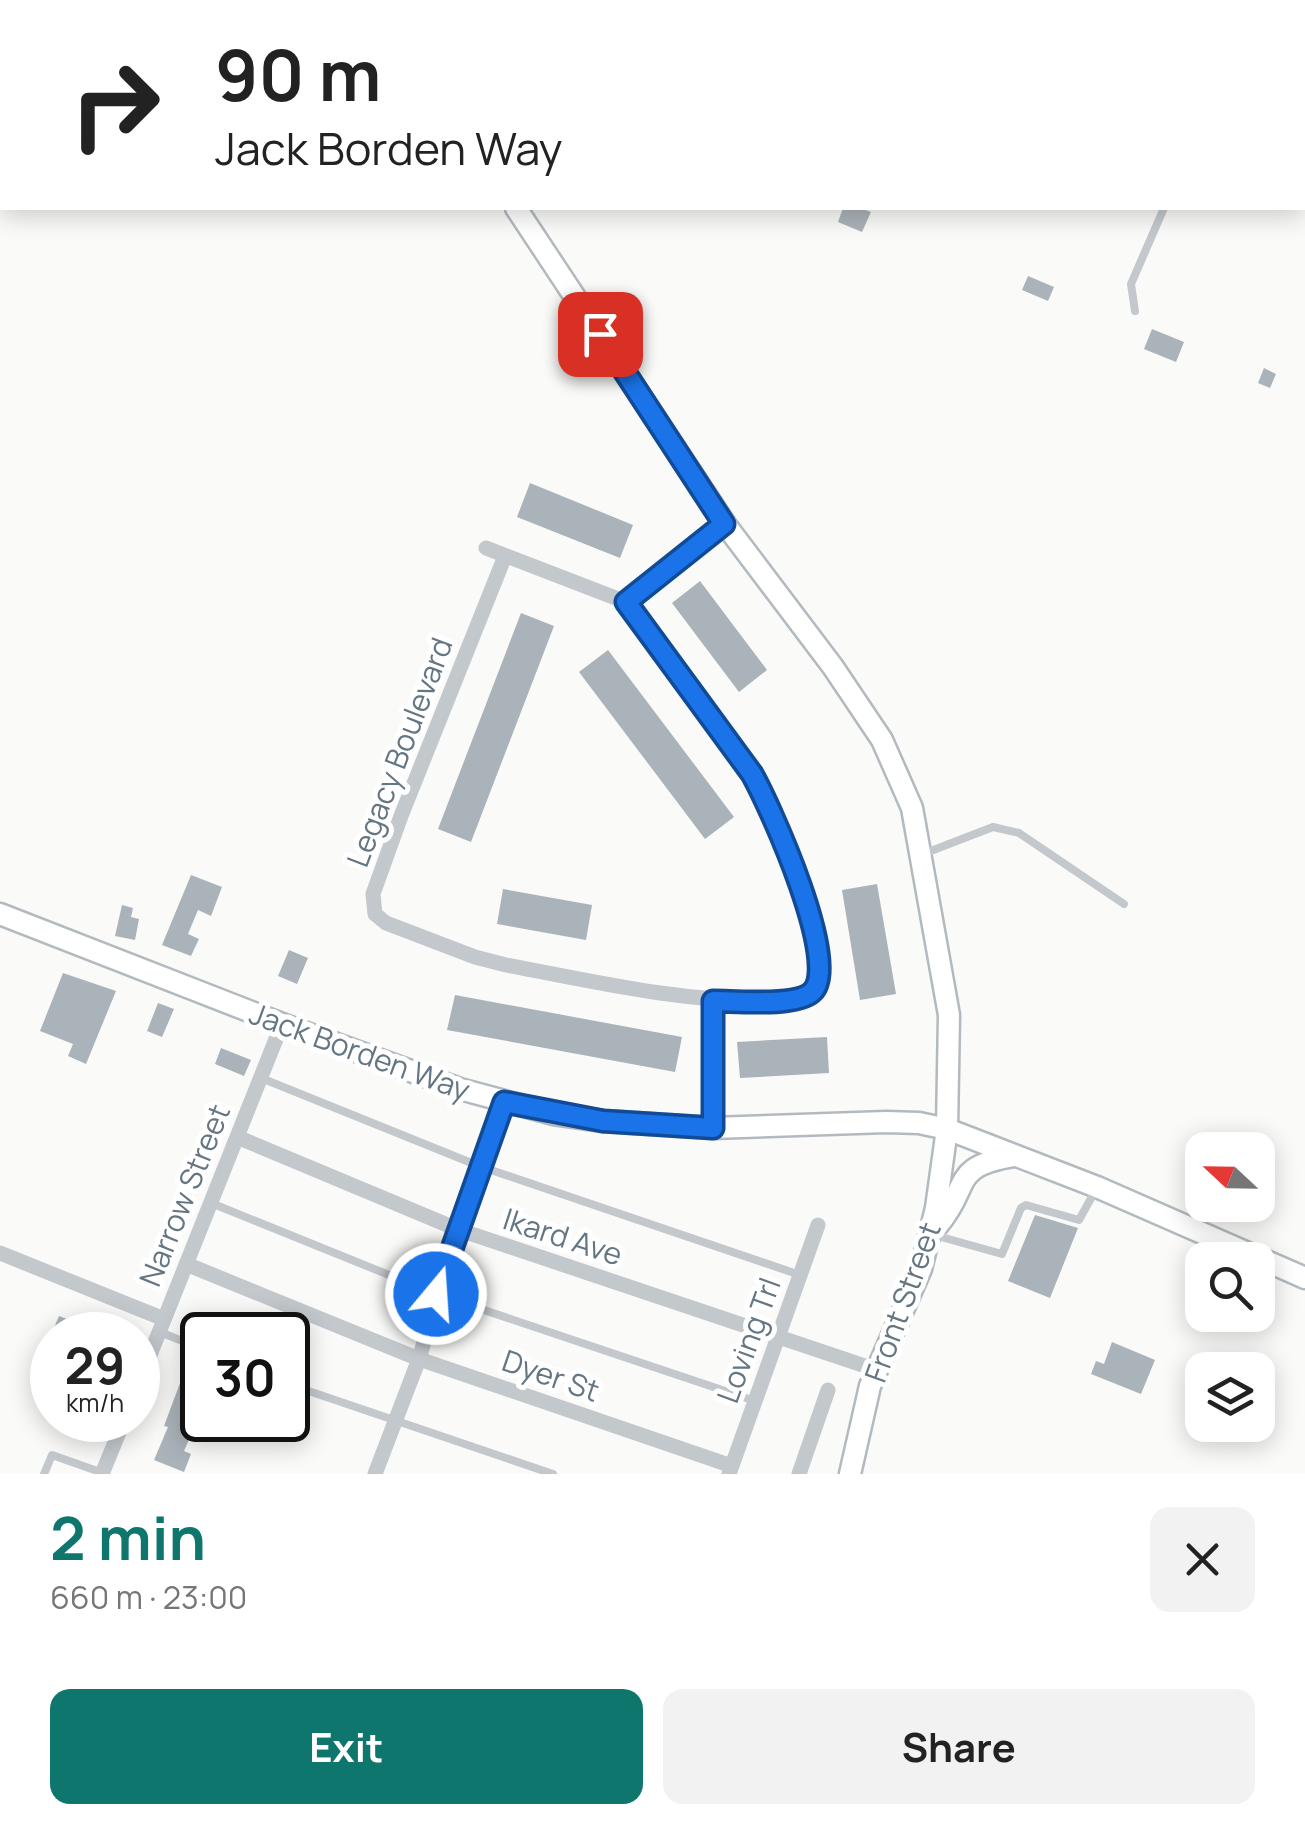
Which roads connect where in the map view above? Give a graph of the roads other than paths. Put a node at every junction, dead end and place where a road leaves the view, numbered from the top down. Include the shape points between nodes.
1 (517, 210) edge
2 (1163, 210) edge
3 (1135, 312) dead end
4 (724, 524) junction
5 (486, 548) dead end
6 (505, 556) junction
7 (626, 602) junction
8 (919, 856) junction
9 (1124, 904) dead end
10 (0, 914) edge
11 (713, 1001) junction
12 (282, 1024) junction
13 (260, 1078) junction
14 (504, 1102) junction
15 (713, 1128) junction
16 (947, 1129) junction
17 (237, 1137) junction
18 (1016, 1156) junction
19 (479, 1166) junction
20 (1097, 1187) junction
21 (211, 1203) junction
22 (818, 1225) dead end
23 (457, 1229) junction
24 (930, 1234) junction
25 (0, 1253) edge
26 (186, 1264) junction
27 (800, 1275) junction
28 (1305, 1278) edge
29 (436, 1294) junction
30 (162, 1325) junction
31 (160, 1330) edge
32 (180, 1336) edge
33 (778, 1337) junction
34 (419, 1359) junction
35 (877, 1370) junction
36 (828, 1390) dead end
37 (310, 1392) edge
38 (755, 1401) junction
39 (395, 1421) junction
40 (115, 1442) edge
41 (731, 1470) edge
42 (44, 1474) edge
43 (102, 1474) edge
44 (374, 1474) edge
45 (553, 1474) edge
46 (798, 1474) edge
47 (850, 1474) edge

1 - 4 street, Front Street
2 - 3 lane via 1131,284
4 - 7 street
4 - 8 street, Front Street via 882,740 912,808
5 - 6 street
6 - 7 street
6 - 11 street, Legacy Boulevard via 395,832 373,894 376,914 475,957
7 - 11 street, Legacy Boulevard via 752,774 806,901 820,968 810,995
8 - 9 lane via 1004,828
8 - 16 street, Front Street via 949,1015
10 - 12 street, Jack Borden Way
11 - 15 street
12 - 13 street, Narrow Street
12 - 14 street, Jack Borden Way
13 - 17 street, Narrow Street
13 - 19 lane
14 - 15 street, Jack Borden Way via 603,1121
14 - 19 street
15 - 16 street, Jack Borden Way via 886,1122
16 - 18 street, Jack Borden Way
16 - 24 street, Front Street
17 - 21 street, Narrow Street
17 - 23 street, Ikard Ave
18 - 20 street, Jack Borden Way
18 - 24 street via 984,1161 967,1172
19 - 23 street
19 - 27 lane
20 - 24 lane via 1078,1220 1026,1204 1002,1254
20 - 28 street, Jack Borden Way
21 - 26 street, Narrow Street
21 - 29 lane
22 - 27 street, Loving Trl
23 - 29 street
23 - 33 street, Ikard Ave
24 - 35 street, Front Street
25 - 30 street
26 - 30 street, Narrow Street
26 - 34 street, Dyer St
27 - 33 street, Loving Trl
29 - 34 street
29 - 38 lane
30 - 31 street, Narrow Street
30 - 32 lane
33 - 35 street, Ikard Ave
33 - 38 street, Loving Trl
34 - 39 street
34 - 41 street, Dyer St
35 - 47 street, Front Street
36 - 46 street
37 - 39 lane
38 - 41 street, Loving Trl
39 - 44 street
39 - 45 lane
40 - 43 street
42 - 43 lane via 52,1455

